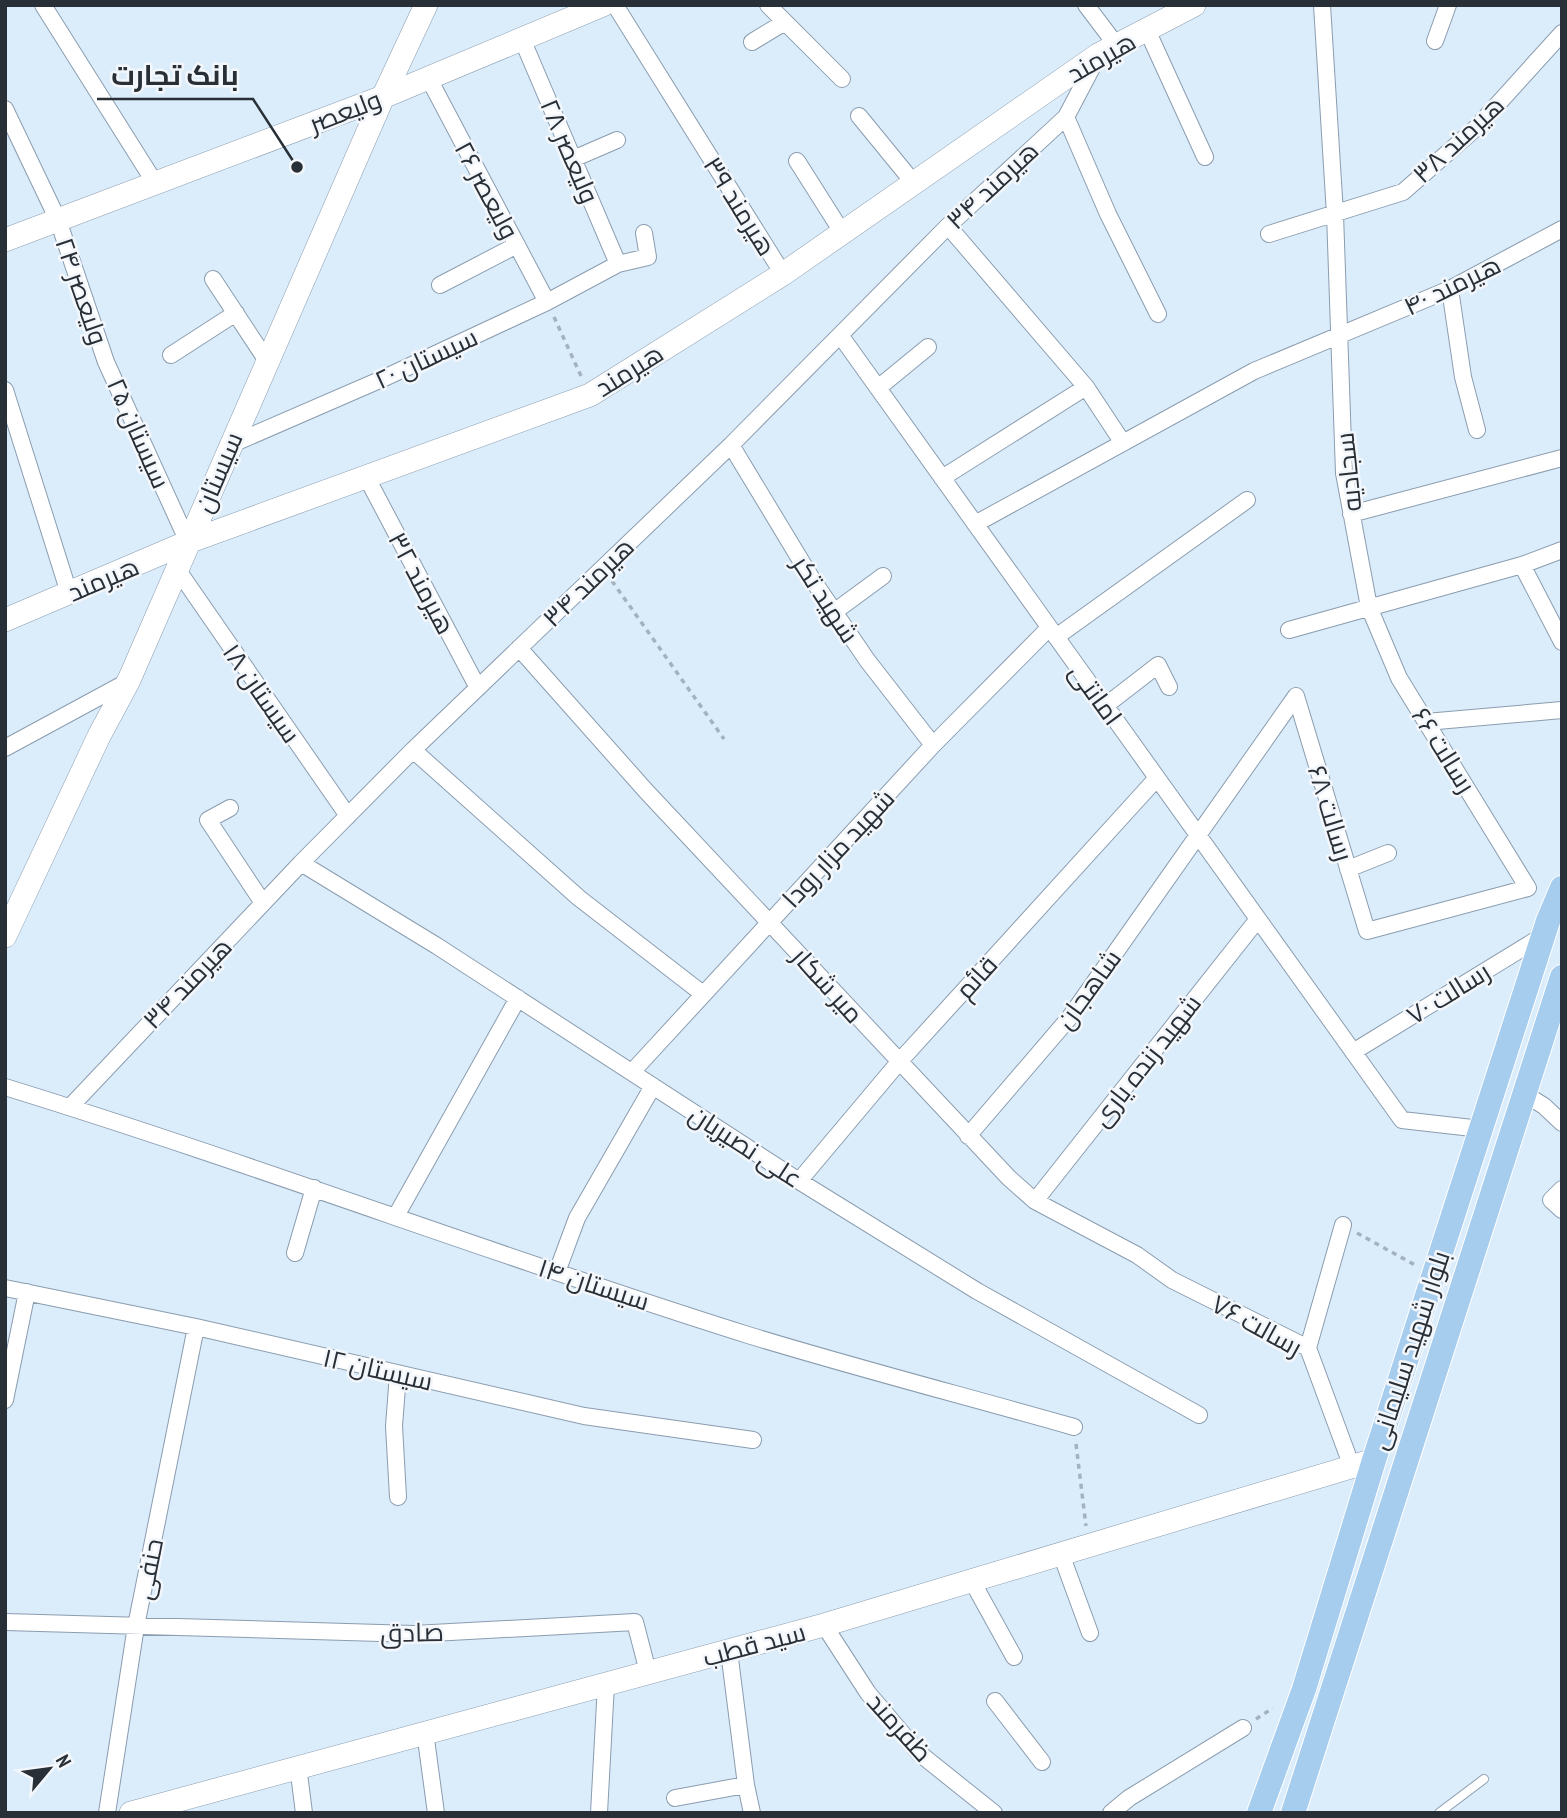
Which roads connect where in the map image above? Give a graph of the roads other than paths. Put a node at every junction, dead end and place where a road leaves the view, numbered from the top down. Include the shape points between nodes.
1 (43, 5) edge
2 (426, 5) edge
3 (603, 5) edge
4 (615, 5) edge
5 (768, 5) edge
6 (1086, 5) edge
7 (1194, 5) edge
8 (1322, 5) edge
9 (1448, 5) edge
10 (785, 22) junction
11 (1147, 30) junction
12 (1562, 33) edge
13 (522, 39) junction
14 (1435, 41) dead end
15 (752, 42) dead end
16 (1107, 50) junction
17 (428, 77) junction
18 (842, 79) dead end
19 (383, 96) junction
20 (5, 109) edge
21 (859, 116) dead end
22 (1066, 117) junction
23 (617, 141) dead end
24 (1205, 157) dead end
25 (573, 159) junction
26 (797, 162) dead end
27 (913, 182) junction
28 (155, 183) junction
29 (1335, 214) junction
30 (58, 220) junction
31 (948, 226) junction
32 (1562, 229) edge
33 (842, 232) junction
34 (644, 233) dead end
35 (1269, 234) dead end
36 (5, 240) edge
37 (517, 245) junction
38 (618, 264) junction
39 (783, 274) junction
40 (214, 279) dead end
41 (440, 285) dead end
42 (1450, 289) junction
43 (547, 302) junction
44 (236, 313) junction
45 (1158, 314) dead end
46 (840, 335) junction
47 (1339, 335) junction
48 (928, 347) dead end
49 (172, 355) dead end
50 (267, 361) junction
51 (106, 362) joint
52 (1086, 387) junction
53 (878, 388) junction
54 (5, 390) edge
55 (1476, 430) dead end
56 (1123, 443) junction
57 (230, 445) junction
58 (731, 445) junction
59 (1562, 458) edge
60 (367, 478) junction
61 (943, 478) junction
62 (1247, 500) dead end
63 (1351, 514) junction
64 (975, 524) junction
65 (188, 542) junction
66 (1562, 550) edge
67 (1522, 565) junction
68 (177, 569) junction
69 (883, 576) dead end
70 (69, 593) junction
71 (1369, 607) junction
72 (834, 612) junction
73 (5, 620) edge
74 (1289, 630) dead end
75 (1052, 632) junction
76 (1562, 642) edge
77 (519, 648) junction
78 (129, 680) junction
79 (1169, 687) dead end
80 (478, 688) junction
81 (1105, 706) junction
82 (1562, 710) edge
83 (1426, 722) junction
84 (933, 744) junction
85 (5, 748) edge
86 (413, 750) junction
87 (1157, 778) junction
88 (230, 808) dead end
89 (348, 816) junction
90 (1198, 835) junction
91 (1388, 853) dead end
92 (301, 863) junction
93 (1348, 869) junction
94 (1528, 888) joint
95 (1562, 888) edge
96 (263, 903) junction
97 (1258, 919) junction
98 (770, 921) junction
99 (1544, 934) junction
100 (5, 936) edge
101 (1562, 977) edge
102 (703, 995) junction
103 (518, 998) junction
104 (1353, 1052) junction
105 (899, 1062) junction
106 (632, 1072) junction
107 (653, 1086) junction
108 (5, 1087) edge
109 (1523, 1093) junction
110 (69, 1107) junction
111 (1562, 1123) edge
112 (1481, 1129) junction
113 (968, 1136) junction
114 (799, 1181) junction
115 (314, 1188) junction
116 (1562, 1189) edge
117 (1035, 1200) junction
118 (1562, 1210) edge
119 (396, 1216) junction
120 (1343, 1225) road end
121 (295, 1253) dead end
122 (557, 1272) junction
123 (1172, 1280) joint
124 (5, 1288) edge
125 (27, 1292) junction
126 (196, 1327) junction
127 (1308, 1348) junction
128 (398, 1374) junction
129 (5, 1401) edge
130 (1199, 1415) dead end
131 (1074, 1427) road end
132 (753, 1440) dead end
133 (1363, 1464) junction
134 (398, 1497) dead end
135 (1061, 1554) junction
136 (972, 1581) junction
137 (5, 1622) edge
138 (824, 1625) junction
139 (136, 1626) junction
140 (1090, 1633) dead end
141 (729, 1651) junction
142 (1014, 1657) dead end
143 (648, 1672) junction
144 (606, 1684) junction
145 (995, 1701) dead end
146 (1243, 1728) dead end
147 (425, 1732) junction
148 (1042, 1762) dead end
149 (298, 1766) junction
150 (1484, 1779) dead end
151 (746, 1785) junction
152 (675, 1798) dead end
153 (135, 1812) edge
154 (107, 1813) edge
155 (304, 1813) edge
156 (436, 1813) edge
157 (599, 1813) edge
158 (752, 1813) edge
159 (994, 1813) edge
160 (1111, 1813) edge
161 (1259, 1813) edge
162 (1293, 1813) edge
163 (1439, 1813) edge

1 - 28 street
2 - 19 street, سیستان
3 - 13 street, ولیعصر
4 - 39 street, هیرمند ۳۹
5 - 10 street
6 - 16 street
7 - 11 street, هیرمند
8 - 29 street
9 - 14 street
10 - 15 street
10 - 18 street
11 - 16 street, هیرمند
11 - 24 street
12 - 29 street, هیرمند ۳۸ via 1477,127 1403,191
13 - 17 street, ولیعصر
13 - 25 street, ولیعصر ۲۸
16 - 22 street, هیرمند ۳۴
16 - 27 street, هیرمند
17 - 19 street, ولیعصر
17 - 37 street, ولیعصر ۲۶
19 - 28 street, ولیعصر
19 - 50 street, سیستان
20 - 30 street, ولیعصر ۲۴
21 - 27 street
22 - 31 street, هیرمند ۳۴
22 - 45 street
23 - 25 street
25 - 38 street, ولیعصر ۲۸
26 - 33 street
27 - 33 street, هیرمند
28 - 30 street, ولیعصر
29 - 35 street, هیرمند ۳۸
29 - 47 street
30 - 36 street, ولیعصر
30 - 51 street, ولیعصر ۲۴
31 - 46 street, هیرمند ۳۴
31 - 52 street
32 - 42 street, هیرمند ۴۰
33 - 39 street, هیرمند
34 - 38 street, سیستان ۲۰ via 648,257
37 - 41 street
37 - 43 street, ولیعصر ۲۶
38 - 43 street, سیستان ۲۰
39 - 60 street, هیرمند via 590,395
40 - 44 street
42 - 47 street, هیرمند ۴۰
42 - 55 street via 1462,377
43 - 57 street, سیستان ۲۰
44 - 49 street
44 - 50 street
46 - 53 street, امانتی
46 - 58 street, هیرمند ۳۴
47 - 56 street, هیرمند ۴۰ via 1254,371
47 - 63 street, سجادیه via 1344,473
48 - 53 street
50 - 57 street, سیستان
51 - 65 street, سیستان ۲۵
52 - 56 street
52 - 61 street
53 - 61 street, امانتی
54 - 70 street
56 - 64 street, هیرمند ۴۰
57 - 65 street, سیستان
58 - 72 street, شهید تکر
58 - 77 street, هیرمند ۳۴
59 - 63 street
60 - 65 street, هیرمند
60 - 80 street, هیرمند ۳۲
61 - 64 street, امانتی
62 - 75 street, شهید مزار رودا
63 - 71 street, سجادیه
64 - 75 street, امانتی
65 - 68 street, سیستان
65 - 70 street, هیرمند
66 - 67 street
67 - 71 street
67 - 76 street
68 - 78 street, سیستان
68 - 89 street, سیستان ۱۸
69 - 72 street
70 - 73 street, هیرمند
71 - 74 street
71 - 83 street, رسالت ۶۶ via 1399,678
72 - 84 street, شهید تکر
75 - 81 street, امانتی
75 - 84 street, شهید مزار رودا
77 - 80 street, هیرمند ۳۴
77 - 98 street, میر شکار
78 - 85 street
78 - 100 street, سیستان
79 - 81 street via 1158,665
80 - 86 street, هیرمند ۳۴
81 - 87 street, امانتی
82 - 83 street
83 - 94 street, رسالت ۶۶
84 - 98 street, شهید مزار رودا
86 - 89 street, هیرمند ۳۴
86 - 102 street via 579,898
87 - 90 street, امانتی
87 - 105 street, قائم
88 - 96 street via 208,820
89 - 92 street, هیرمند ۳۴
90 - 93 street, رسالت ۶۸ via 1296,696
90 - 97 street, امانتی
90 - 113 street, شاهجان via 1070,1017
91 - 93 street
92 - 96 street, هیرمند ۳۴
92 - 103 street, علی نصیریان
93 - 94 street, رسالت ۶۸ via 1367,932
95 - 99 main road, بلوار شهید سلیمانی
96 - 110 street, هیرمند ۳۴
97 - 104 street, امانتی
97 - 117 street, شهید زنده یاری
98 - 102 street, شهید مزار رودا
98 - 105 street, میر شکار
99 - 104 street, رسالت ۷۰
99 - 112 main road, بلوار شهید سلیمانی
101 - 109 main road, بلوار شهید سلیمانی
102 - 106 street, شهید مزار رودا
103 - 106 street, علی نصیریان
103 - 119 street
104 - 112 street, امانتی via 1402,1120
105 - 113 street, میر شکار
105 - 114 street, قائم
106 - 107 street, علی نصیریان
107 - 114 street, علی نصیریان
107 - 122 street via 577,1218
108 - 110 street, سیستان ۱۴
109 - 111 street
109 - 162 main road, بلوار شهید سلیمانی
110 - 115 street, سیستان ۱۴
112 - 133 main road, بلوار شهید سلیمانی
113 - 117 street, میر شکار
114 - 130 street, علی نصیریان via 977,1291
115 - 119 street, سیستان ۱۴
115 - 121 street
116 - 118 street via 1551,1200
117 - 123 street, میر شکار via 1138,1255
119 - 122 street, سیستان ۱۴
120 - 127 street
122 - 131 street, سیستان ۱۴ via 750,1335
123 - 127 street, رسالت ۷۶
124 - 125 street, سیستان ۱۲
125 - 126 street, سیستان ۱۲
125 - 129 street
126 - 128 street, سیستان ۱۲
126 - 139 street, حنفی
127 - 133 street, رسالت ۷۶
128 - 132 street, سیستان ۱۲ via 584,1416
128 - 134 street via 394,1426
133 - 135 street, سید قطب
133 - 161 main road, بلوار شهید سلیمانی via 1304,1689
135 - 136 street, سید قطب
135 - 140 street
136 - 138 street, سید قطب
136 - 142 street
137 - 139 street
138 - 141 street, سید قطب
138 - 159 street, ظفرمند via 868,1693 919,1753
139 - 143 street, صادق via 414,1634 635,1622
139 - 154 street, حنفی
141 - 143 street, سید قطب
141 - 151 street
143 - 144 street, سید قطب
144 - 147 street, سید قطب
144 - 157 street
145 - 148 street
146 - 160 street
147 - 149 street, سید قطب
147 - 156 street
149 - 153 street, سید قطب
149 - 155 street
150 - 163 lane
151 - 152 street
151 - 158 street

